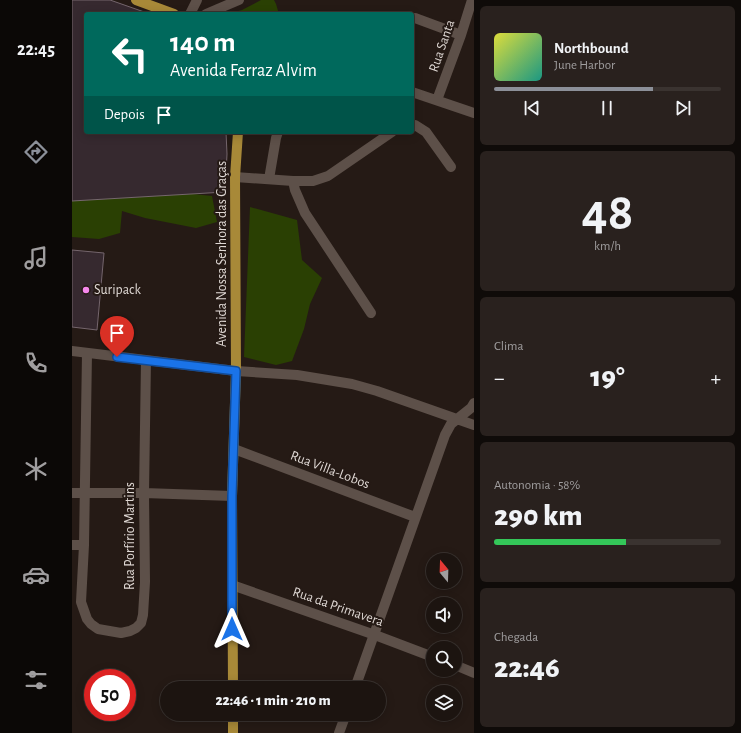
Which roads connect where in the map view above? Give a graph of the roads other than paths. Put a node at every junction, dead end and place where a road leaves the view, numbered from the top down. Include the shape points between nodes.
1 (136, 0) edge
2 (197, 0) edge
3 (239, 0) edge
4 (472, 0) edge
5 (169, 12) edge
6 (191, 12) edge
7 (211, 12) edge
8 (415, 18) dead end
9 (461, 35) junction
10 (414, 93) edge
11 (437, 100) junction
12 (474, 113) edge
13 (414, 125) edge
14 (238, 134) edge
15 (277, 134) edge
16 (389, 134) edge
17 (451, 167) dead end
18 (235, 177) junction
19 (269, 179) junction
20 (292, 181) junction
21 (371, 313) dead end
22 (72, 352) edge
23 (87, 353) junction
24 (146, 360) junction
25 (236, 371) junction
26 (474, 403) edge
27 (457, 419) junction
28 (474, 425) edge
29 (234, 449) junction
30 (72, 493) edge
31 (84, 493) junction
32 (144, 493) junction
33 (232, 496) junction
34 (415, 517) junction
35 (72, 545) edge
36 (84, 545) junction
37 (232, 585) junction
38 (77, 603) edge
39 (375, 635) junction
40 (426, 654) edge
41 (462, 668) edge
42 (474, 672) edge
43 (233, 681) edge
44 (358, 681) edge
45 (233, 721) edge
46 (343, 721) edge
47 (233, 733) edge
48 (339, 733) edge

1 - 5 main road
2 - 6 street
3 - 7 street
4 - 9 street, Rua Santa
8 - 9 street
9 - 11 street, Rua Santa
10 - 11 street
11 - 12 street
13 - 17 street via 426,132
14 - 18 main road, Avenida Nossa Senhora das Graças
15 - 19 street
16 - 20 street via 328,176 313,181
18 - 19 street
18 - 25 main road, Avenida Nossa Senhora das Graças
19 - 20 street
20 - 21 street via 305,213
22 - 23 street
23 - 24 street
23 - 31 street
24 - 25 street
24 - 32 street, Rua Porfírio Martins
25 - 27 street via 297,375 352,384
25 - 29 main road, Avenida Nossa Senhora das Graças
26 - 27 street
27 - 28 street
27 - 34 street via 450,424 445,435
29 - 33 main road, Avenida Nossa Senhora das Graças
29 - 34 street, Rua Villa-Lobos
30 - 31 street
31 - 32 street
31 - 36 street
32 - 33 street
32 - 38 street, Rua Porfírio Martins via 145,582 141,623 136,628 122,633 98,629 91,624
33 - 37 main road, Avenida Nossa Senhora das Graças
34 - 39 street
35 - 36 street
36 - 38 street
37 - 39 street, Rua da Primavera
37 - 43 main road, Avenida Nossa Senhora das Graças
39 - 40 street, Rua da Primavera
39 - 44 street
41 - 42 street
45 - 47 main road
46 - 48 street

